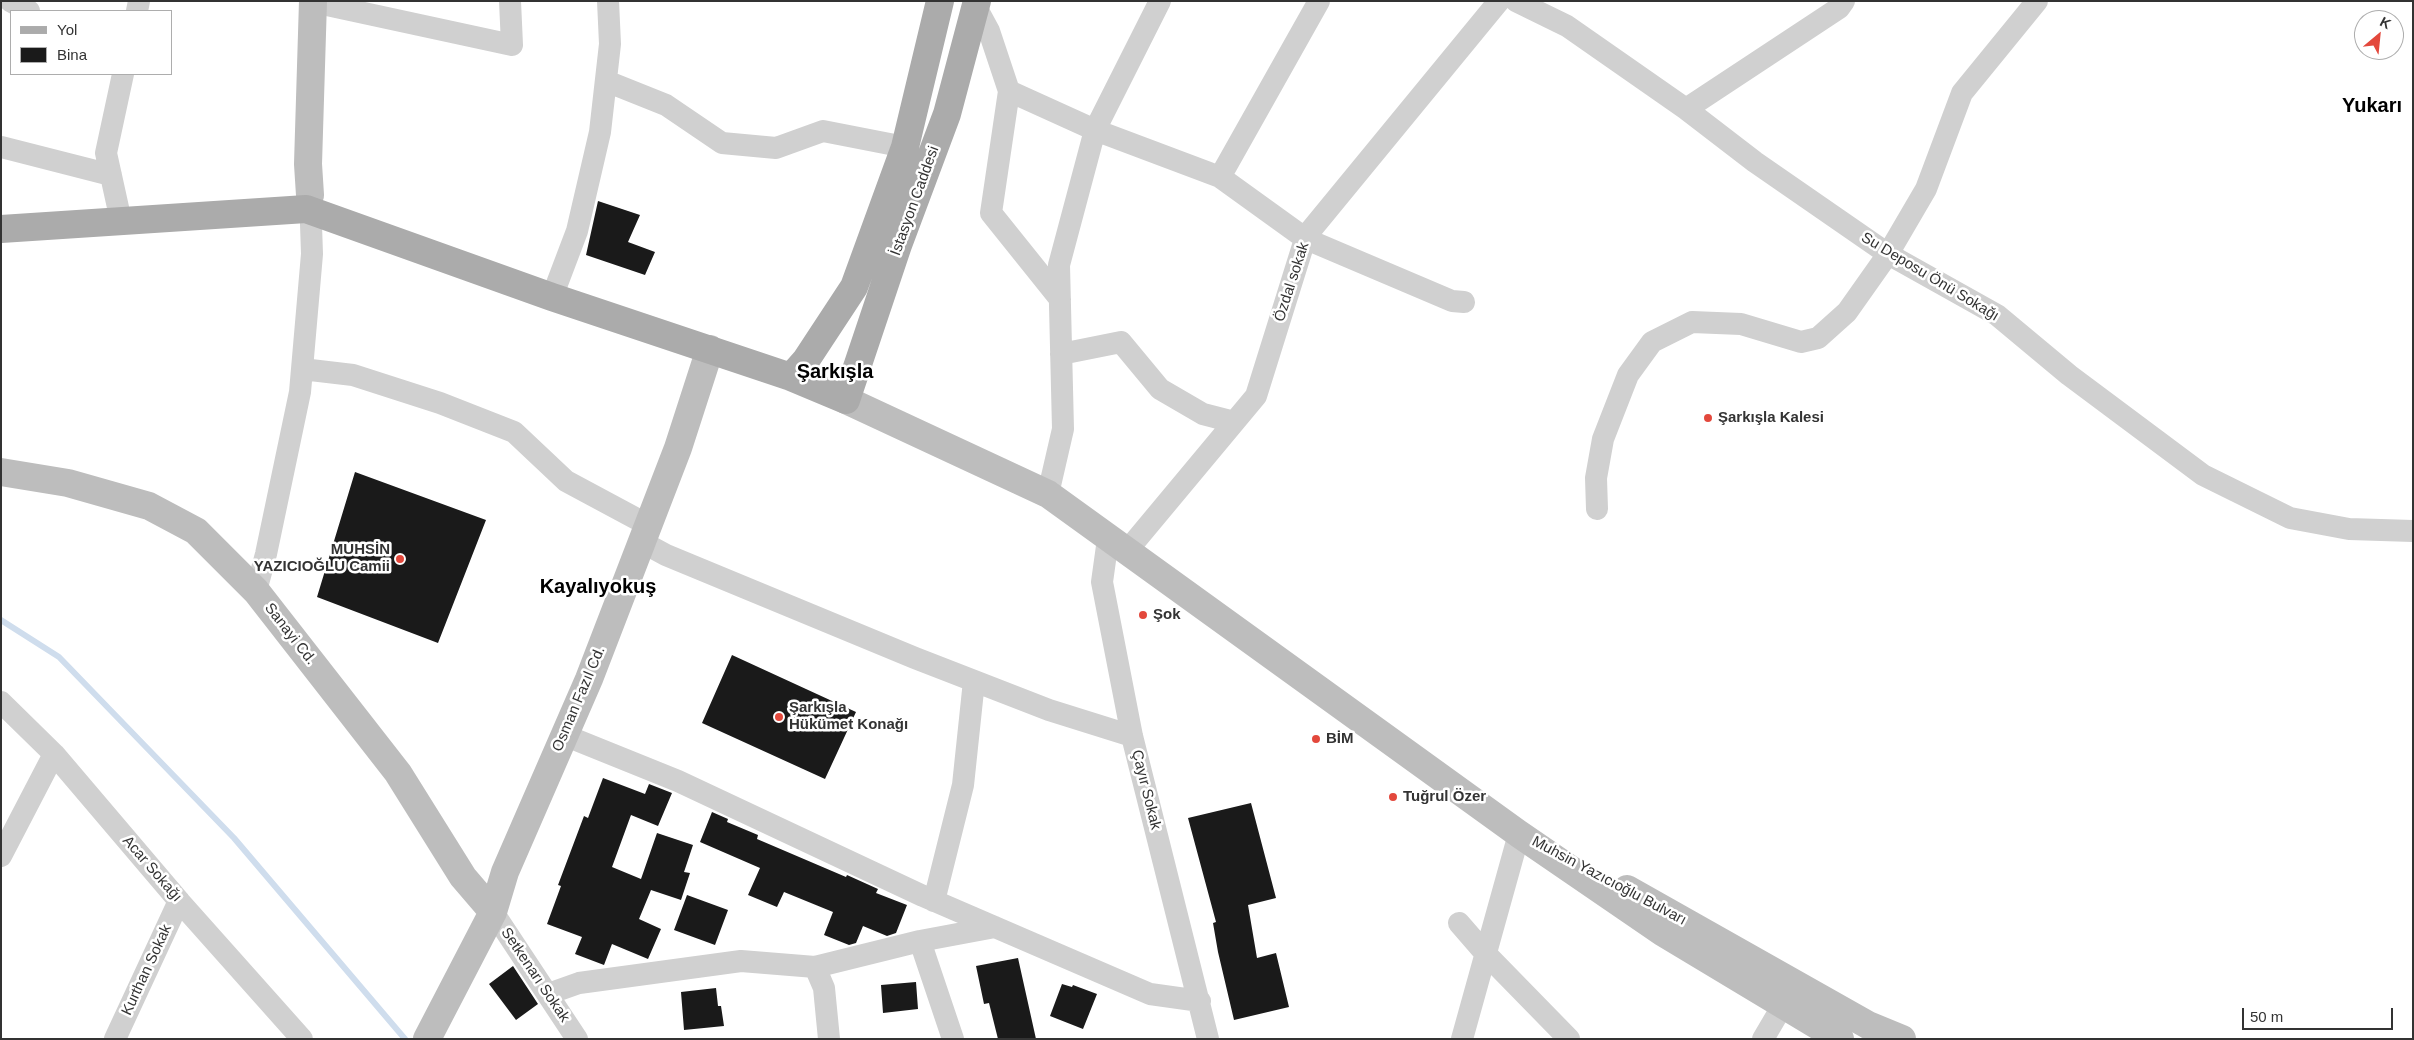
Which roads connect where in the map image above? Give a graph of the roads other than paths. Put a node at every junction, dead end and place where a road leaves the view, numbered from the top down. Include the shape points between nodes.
1 (10, 1) edge
2 (510, 1) edge
3 (608, 1) edge
4 (940, 1) edge
5 (1160, 1) edge
6 (1319, 1) edge
7 (1499, 1) edge
8 (1516, 1) edge
9 (1844, 1) edge
10 (2037, 1) edge
11 (313, 2) edge
12 (977, 4) edge
13 (27, 10) edge
14 (124, 75) edge
15 (606, 81) junction
16 (1010, 91) junction
17 (1686, 109) junction
18 (1095, 130) junction
19 (1, 147) edge
20 (905, 147) junction
21 (111, 175) junction
22 (1220, 177) junction
23 (311, 203) junction
24 (121, 221) junction
25 (1, 229) edge
26 (1306, 239) junction
27 (1888, 254) junction
28 (552, 296) junction
29 (1060, 300) junction
30 (1464, 302) dead end
31 (710, 349) junction
32 (1061, 354) junction
33 (302, 368) junction
34 (791, 377) junction
35 (846, 400) junction
36 (1234, 422) junction
37 (1, 472) edge
38 (1048, 494) junction
39 (1597, 509) dead end
40 (2413, 531) edge
41 (645, 534) junction
42 (1117, 546) junction
43 (256, 591) junction
44 (974, 681) junction
45 (1, 702) edge
46 (564, 735) junction
47 (1132, 736) junction
48 (54, 754) junction
49 (1519, 834) junction
50 (1, 856) edge
51 (179, 901) junction
52 (934, 901) junction
53 (493, 912) junction
54 (1459, 923) dead end
55 (995, 927) junction
56 (920, 941) junction
57 (1484, 953) junction
58 (815, 967) junction
59 (548, 994) junction
60 (1200, 1001) junction
61 (1783, 1005) junction
62 (433, 1028) edge
63 (115, 1039) edge
64 (302, 1039) edge
65 (577, 1039) edge
66 (829, 1039) edge
67 (953, 1039) edge
68 (1208, 1039) edge
69 (1462, 1039) edge
70 (1569, 1039) edge
71 (1762, 1039) edge
72 (1840, 1039) edge
73 (1902, 1039) edge

1 - 13 street
2 - 11 street via 512,45
3 - 15 street via 610,44
4 - 20 main road, İstasyon Caddesi
5 - 18 street
6 - 22 street
7 - 26 street, Özdal sokak
8 - 17 street, Su Deposu Önü Sokağı via 1567,26
9 - 17 street via 1839,8
10 - 27 street via 1962,93 1926,189
11 - 23 main road via 308,164
12 - 16 street
12 - 35 main road, İstasyon Caddesi via 947,114 898,245
14 - 21 street via 106,153
15 - 20 street via 666,105 722,142 776,148 823,131
15 - 28 street via 600,132 577,231
16 - 18 street
16 - 29 street via 991,214
17 - 27 street, Su Deposu Önü Sokağı via 1755,162
18 - 22 street
18 - 29 street via 1060,265
19 - 21 street
20 - 34 main road, İstasyon Caddesi via 854,287 806,360
21 - 24 street
22 - 26 street
23 - 24 main road via 306,209
23 - 28 main road
23 - 33 street via 312,254
24 - 25 main road
26 - 30 street via 1452,301
26 - 36 street, Özdal sokak via 1256,396
27 - 39 street via 1847,312 1818,338 1800,342 1741,324 1692,322 1652,342 1628,375 1603,439 1596,478
27 - 40 street, Su Deposu Önü Sokağı via 1996,315 2069,375 2203,475 2290,518 2349,530
28 - 31 main road
29 - 32 street
31 - 34 main road
31 - 41 main road, Osman Fazıl Cd. via 678,448
32 - 36 street via 1121,342 1160,389 1202,414
32 - 38 street via 1063,428
33 - 41 street via 353,375 440,403 514,432 566,481
33 - 43 street via 300,392
34 - 35 main road
35 - 38 main road
36 - 42 street, Özdal sokak
37 - 43 main road, Sanayi Cd. via 68,483 149,506 196,531
38 - 42 main road
41 - 44 street via 666,555
41 - 46 main road, Osman Fazıl Cd.
42 - 47 street, Çayır Sokak via 1102,582
42 - 49 main road
43 - 53 main road, Sanayi Cd. via 398,772 463,878
44 - 47 street via 1049,710
44 - 52 street via 962,785
45 - 48 street, Acar Sokağı
46 - 52 street via 678,781
46 - 53 main road, Osman Fazıl Cd. via 505,872
47 - 60 street, Çayır Sokak
48 - 50 street
48 - 51 street, Acar Sokağı
49 - 57 street
49 - 61 main road, Muhsin Yazıcıoğlu Bulvarı via 1662,932
49 - 73 main road, Muhsin Yazıcıoğlu Bulvarı via 1647,900 1868,1025
51 - 63 street, Kurthan Sokak
51 - 64 street, Acar Sokağı
52 - 55 street
53 - 59 street, Setkenarı Sokak
53 - 62 main road, Osman Fazıl Cd.
54 - 57 street
55 - 56 street
55 - 60 street via 1150,994
56 - 58 street
56 - 67 street
57 - 69 street
57 - 70 street
58 - 59 street via 741,961 579,983
58 - 66 street via 824,988
59 - 65 street, Setkenarı Sokak
60 - 68 street, Çayır Sokak
61 - 71 street
61 - 72 main road, Muhsin Yazıcıoğlu Bulvarı

